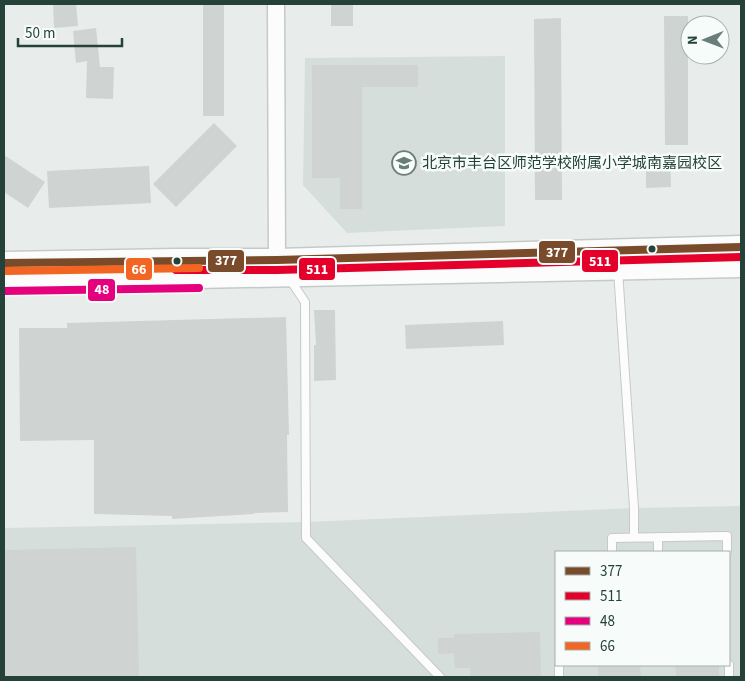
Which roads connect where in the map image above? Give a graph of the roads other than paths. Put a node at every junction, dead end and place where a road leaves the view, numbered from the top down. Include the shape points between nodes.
1 (276, 4) edge
2 (741, 247) edge
3 (618, 259) junction
4 (4, 263) edge
5 (741, 266) edge
6 (283, 268) junction
7 (4, 281) edge
8 (634, 537) junction
9 (658, 537) junction
10 (612, 551) edge
11 (658, 551) edge
12 (727, 551) edge
13 (440, 677) edge

1 - 6 street
2 - 3 main road
3 - 5 main road
3 - 6 main road
3 - 8 lane
4 - 6 main road via 176,260
6 - 7 main road
6 - 13 lane via 305,302 306,538
8 - 9 lane
8 - 10 lane via 612,538
9 - 11 lane
9 - 12 lane via 727,536

